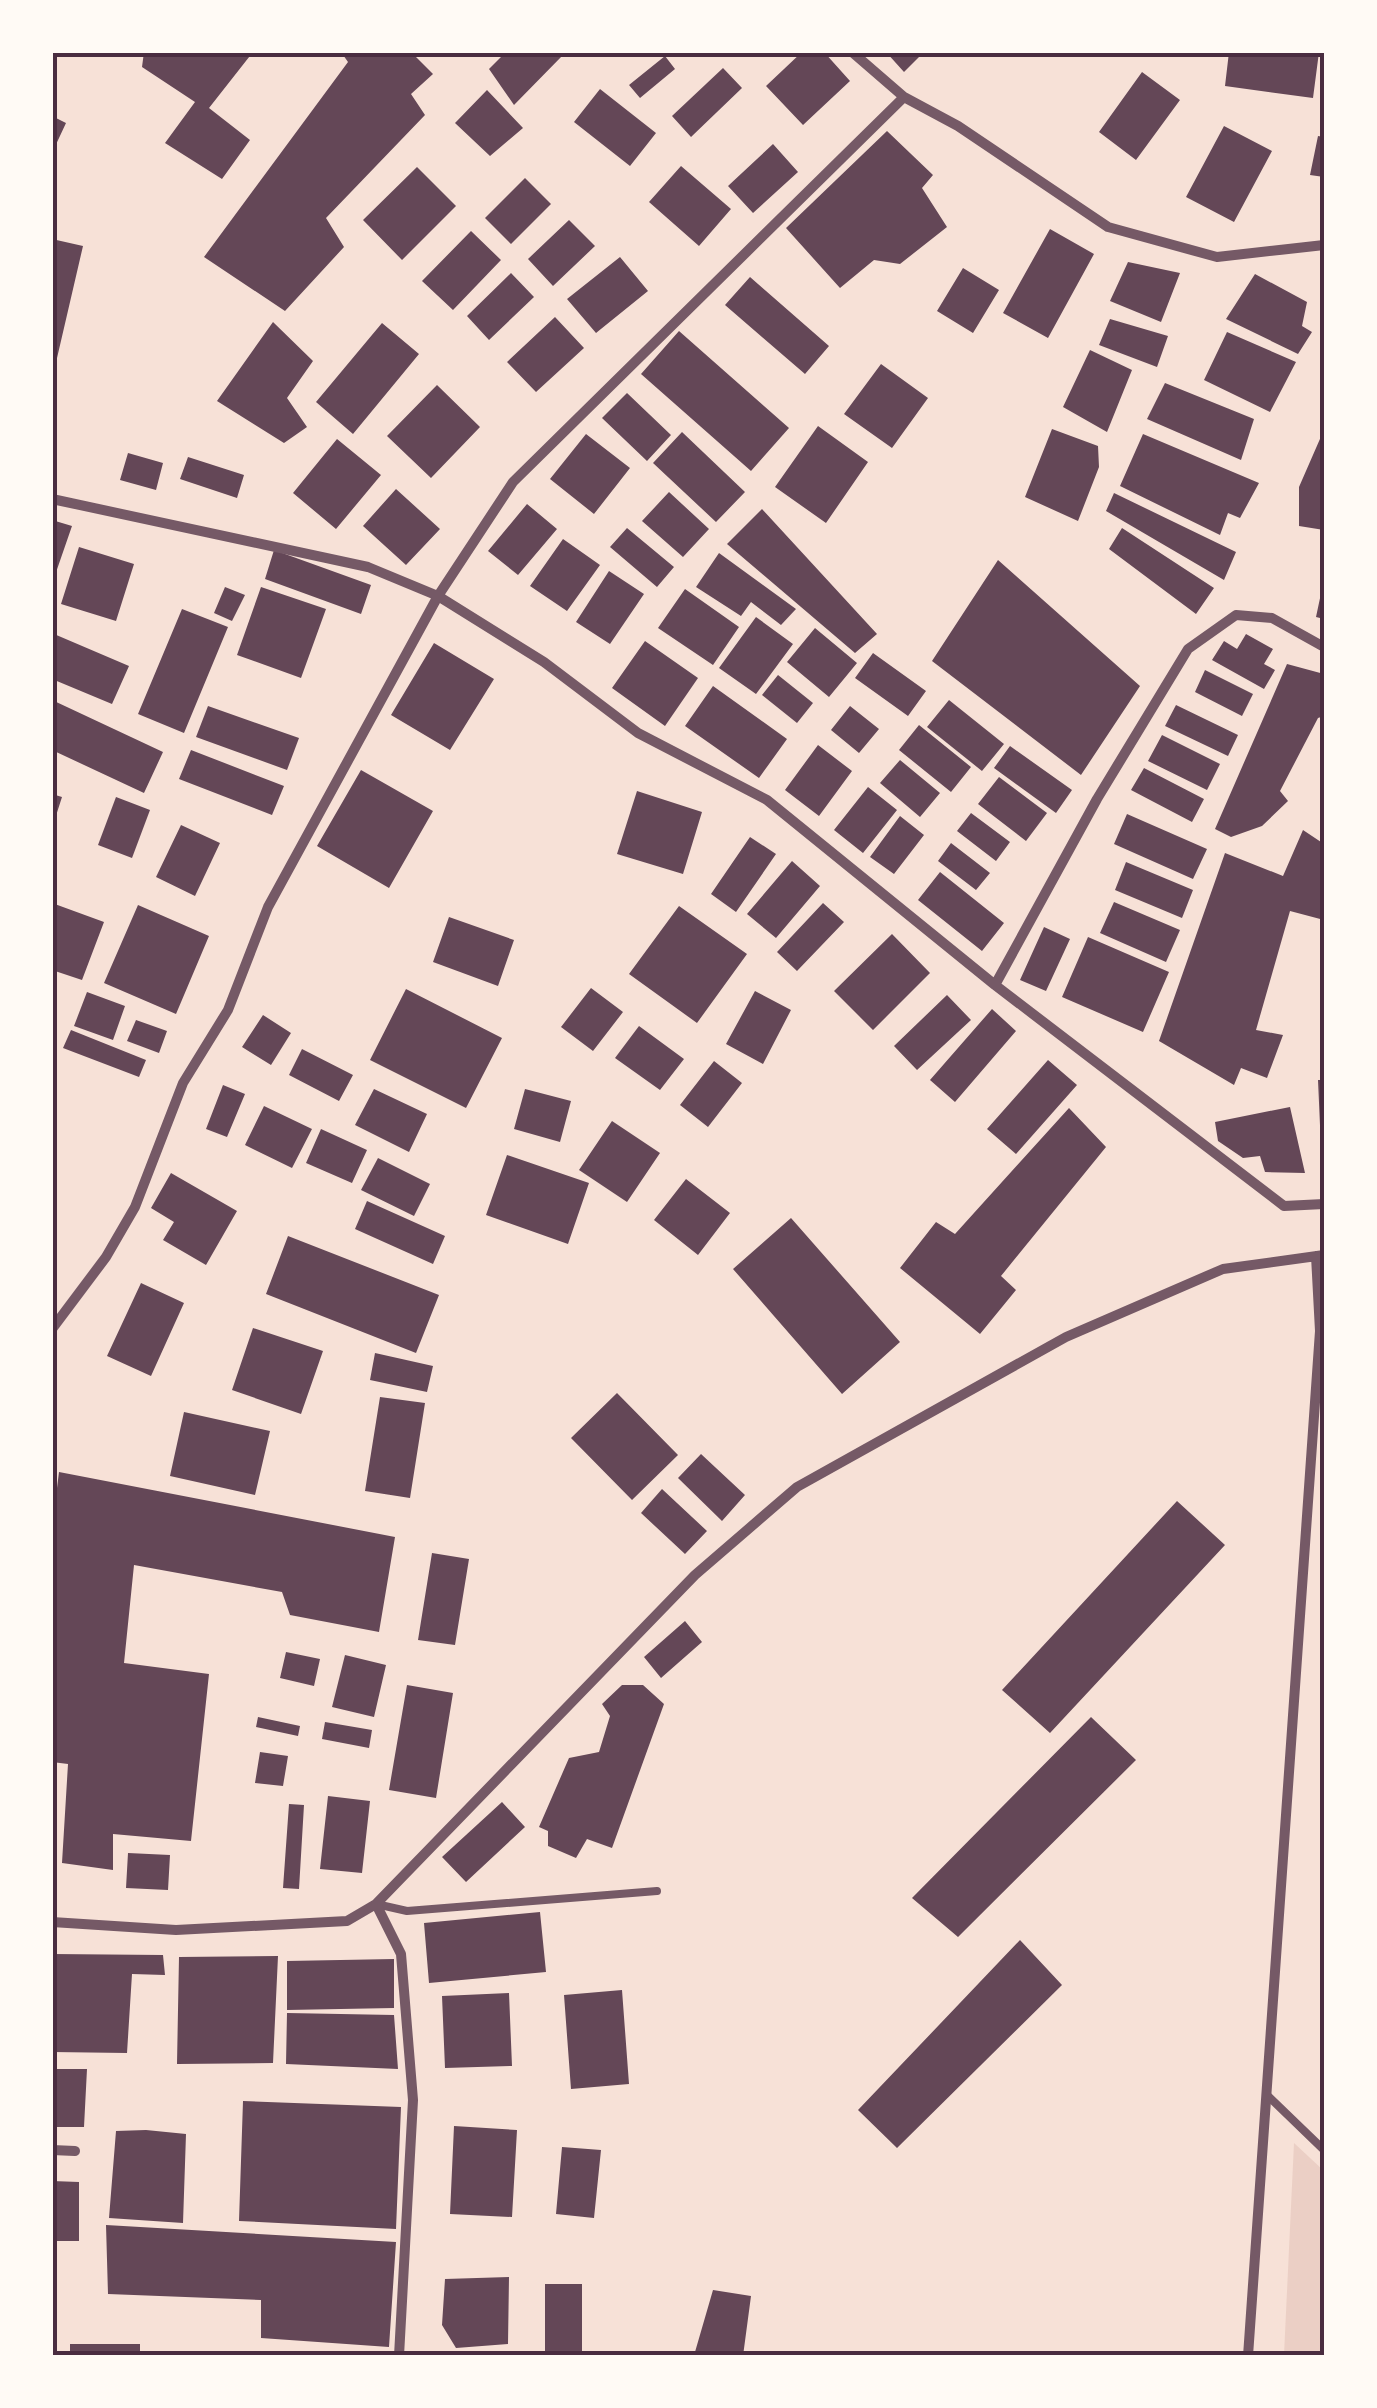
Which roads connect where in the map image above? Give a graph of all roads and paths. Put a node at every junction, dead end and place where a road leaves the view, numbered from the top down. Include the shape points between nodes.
1 (852, 52) edge
2 (904, 97) junction
3 (1324, 244) edge
4 (52, 500) edge
5 (438, 596) junction
6 (1324, 647) edge
7 (995, 985) junction
8 (1324, 1204) edge
9 (1320, 1256) edge
10 (52, 1329) edge
11 (657, 1891) dead end
12 (376, 1904) junction
13 (52, 1922) edge
14 (1267, 2096) junction
15 (52, 2150) edge
16 (1324, 2150) edge
17 (75, 2151) dead end
18 (399, 2356) edge
19 (1248, 2356) edge

1 - 2 street
2 - 3 street via 1108,226 1217,256
2 - 5 street via 513,482
4 - 5 street via 368,567
5 - 7 street via 544,662 638,733 767,800
5 - 10 street via 268,907 228,1010 183,1083 135,1207
6 - 7 street via 1272,618 1236,615 1188,649
7 - 8 street via 1284,1206
9 - 12 street via 1222,1270 1066,1337 797,1487 695,1575
9 - 14 street
11 - 12 lane via 408,1911
12 - 13 street via 347,1921 176,1930
12 - 18 street via 401,1954 412,2100
14 - 16 lane
14 - 19 street
15 - 17 street

